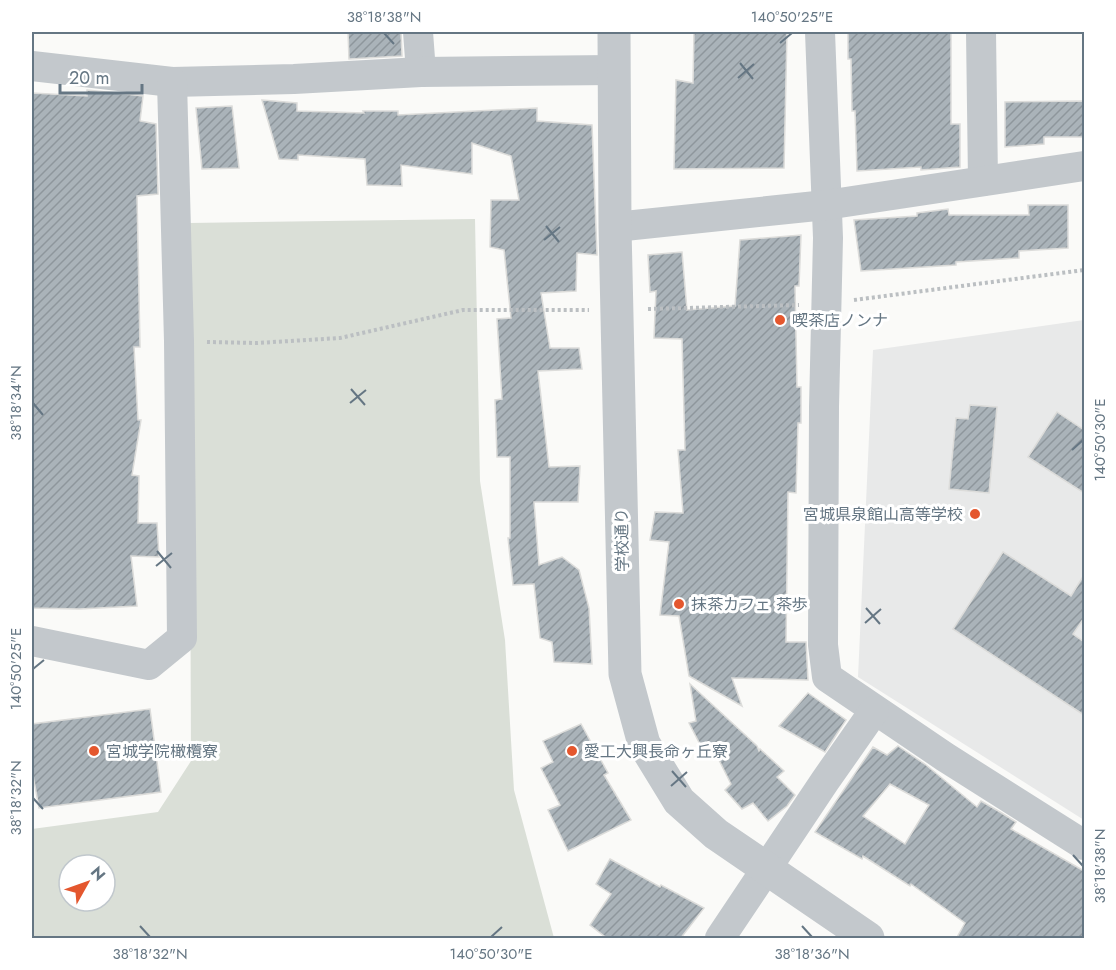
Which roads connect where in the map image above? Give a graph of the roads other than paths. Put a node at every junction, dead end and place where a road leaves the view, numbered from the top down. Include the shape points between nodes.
1 (418, 32) edge
2 (614, 32) edge
3 (820, 32) edge
4 (981, 32) edge
5 (32, 66) edge
6 (614, 70) junction
7 (421, 72) junction
8 (172, 82) junction
9 (1084, 166) edge
10 (983, 181) junction
11 (826, 205) junction
12 (615, 227) junction
13 (32, 641) edge
14 (874, 711) junction
15 (1084, 845) edge
16 (767, 870) junction
17 (720, 939) edge
18 (868, 939) edge

1 - 7 street
2 - 6 street, 学校通り
3 - 11 street
4 - 10 street
5 - 8 street
6 - 7 street
6 - 12 street, 学校通り
7 - 8 street
8 - 13 street via 182,638 149,665
9 - 10 street
10 - 11 street
11 - 12 street
11 - 14 street via 823,645 827,677
12 - 16 street, 学校通り via 625,674 644,744 679,801 716,834
14 - 15 street
14 - 16 street
16 - 17 street
16 - 18 street, 学校通り

